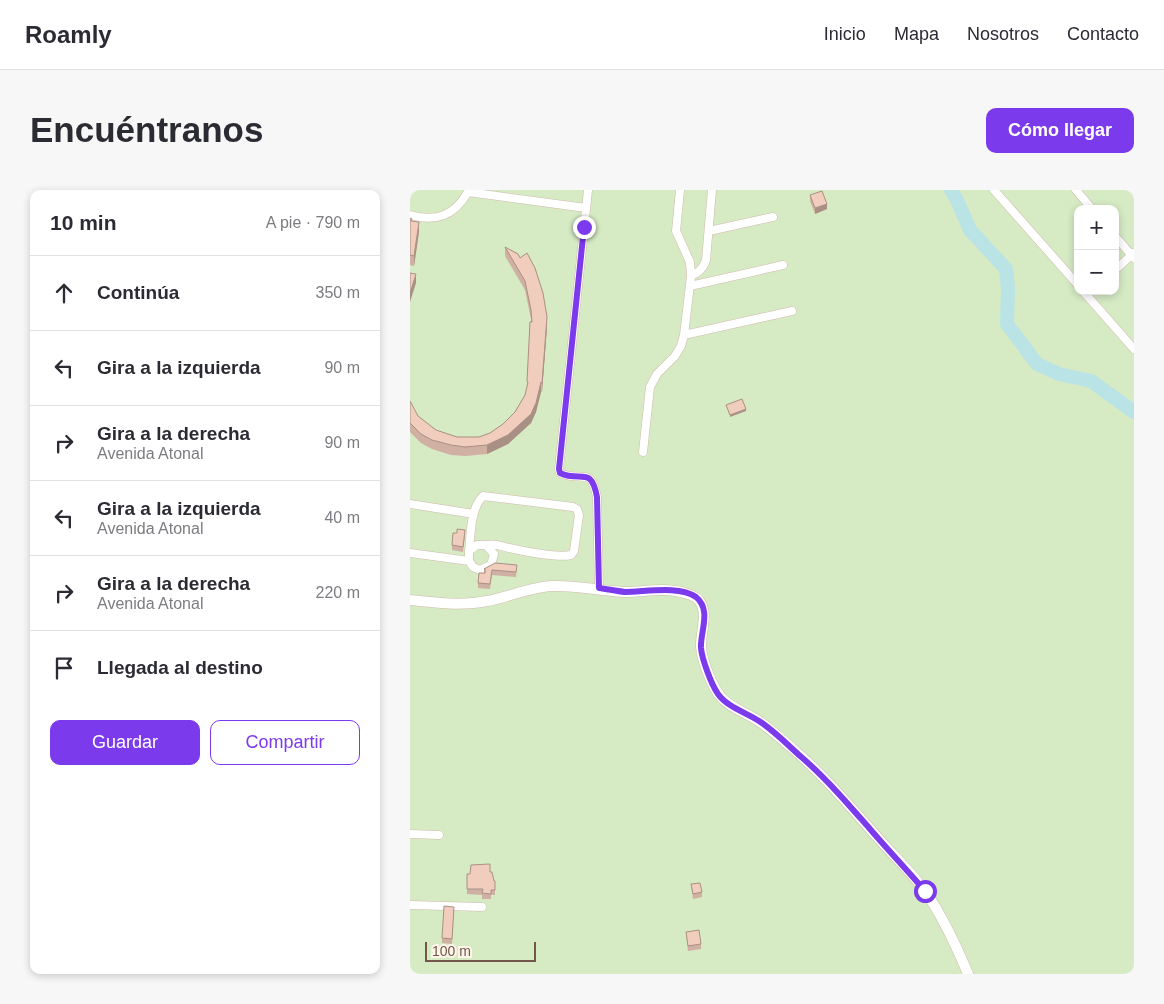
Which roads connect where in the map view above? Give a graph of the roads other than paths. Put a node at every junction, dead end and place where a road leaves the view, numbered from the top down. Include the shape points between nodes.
1 (532, 190) edge
2 (588, 190) edge
3 (680, 190) edge
4 (712, 190) edge
5 (994, 190) edge
6 (1076, 190) edge
7 (469, 191) edge
8 (531, 199) junction
9 (1089, 205) edge
10 (586, 208) junction
11 (410, 215) edge
12 (773, 217) dead end
13 (709, 232) junction
14 (1119, 240) edge
15 (1133, 255) edge
16 (783, 265) dead end
17 (1119, 267) edge
18 (691, 276) junction
19 (1074, 280) edge
20 (690, 286) junction
21 (1089, 295) edge
22 (792, 311) dead end
23 (684, 335) junction
24 (1134, 349) edge
25 (643, 452) dead end
26 (410, 504) edge
27 (474, 514) junction
28 (472, 531) junction
29 (484, 545) junction
30 (507, 548) junction
31 (469, 551) junction
32 (410, 552) edge
33 (494, 554) junction
34 (468, 561) junction
35 (599, 588) junction
36 (410, 600) edge
37 (410, 834) edge
38 (439, 835) dead end
39 (410, 905) edge
40 (482, 907) dead end
41 (968, 974) edge

1 - 8 street
2 - 10 street
3 - 18 street via 676,230 690,262
4 - 13 street
5 - 19 street
6 - 9 street
7 - 8 street
7 - 11 street via 454,211 443,217
8 - 10 street
10 - 35 street via 559,469 560,473 586,477 594,484
12 - 13 street
13 - 18 street via 706,260 698,273
14 - 15 street
15 - 17 street
16 - 20 street
18 - 20 street
20 - 23 street
21 - 24 street
22 - 23 street
23 - 25 street via 675,356 657,374 650,387
26 - 27 street
27 - 28 street
27 - 30 street via 479,500 489,495 577,510 579,515 571,555
28 - 29 street
28 - 31 street
29 - 30 street via 496,543
29 - 31 street via 472,547
29 - 33 street
30 - 33 street
31 - 34 street
32 - 34 street
33 - 34 street via 493,562 484,569 476,569
35 - 36 street via 546,586 474,603
35 - 41 street via 624,592 678,591 699,601 704,616 702,652 718,694 728,704 768,727 834,788 925,891 949,930
37 - 38 street
39 - 40 street

